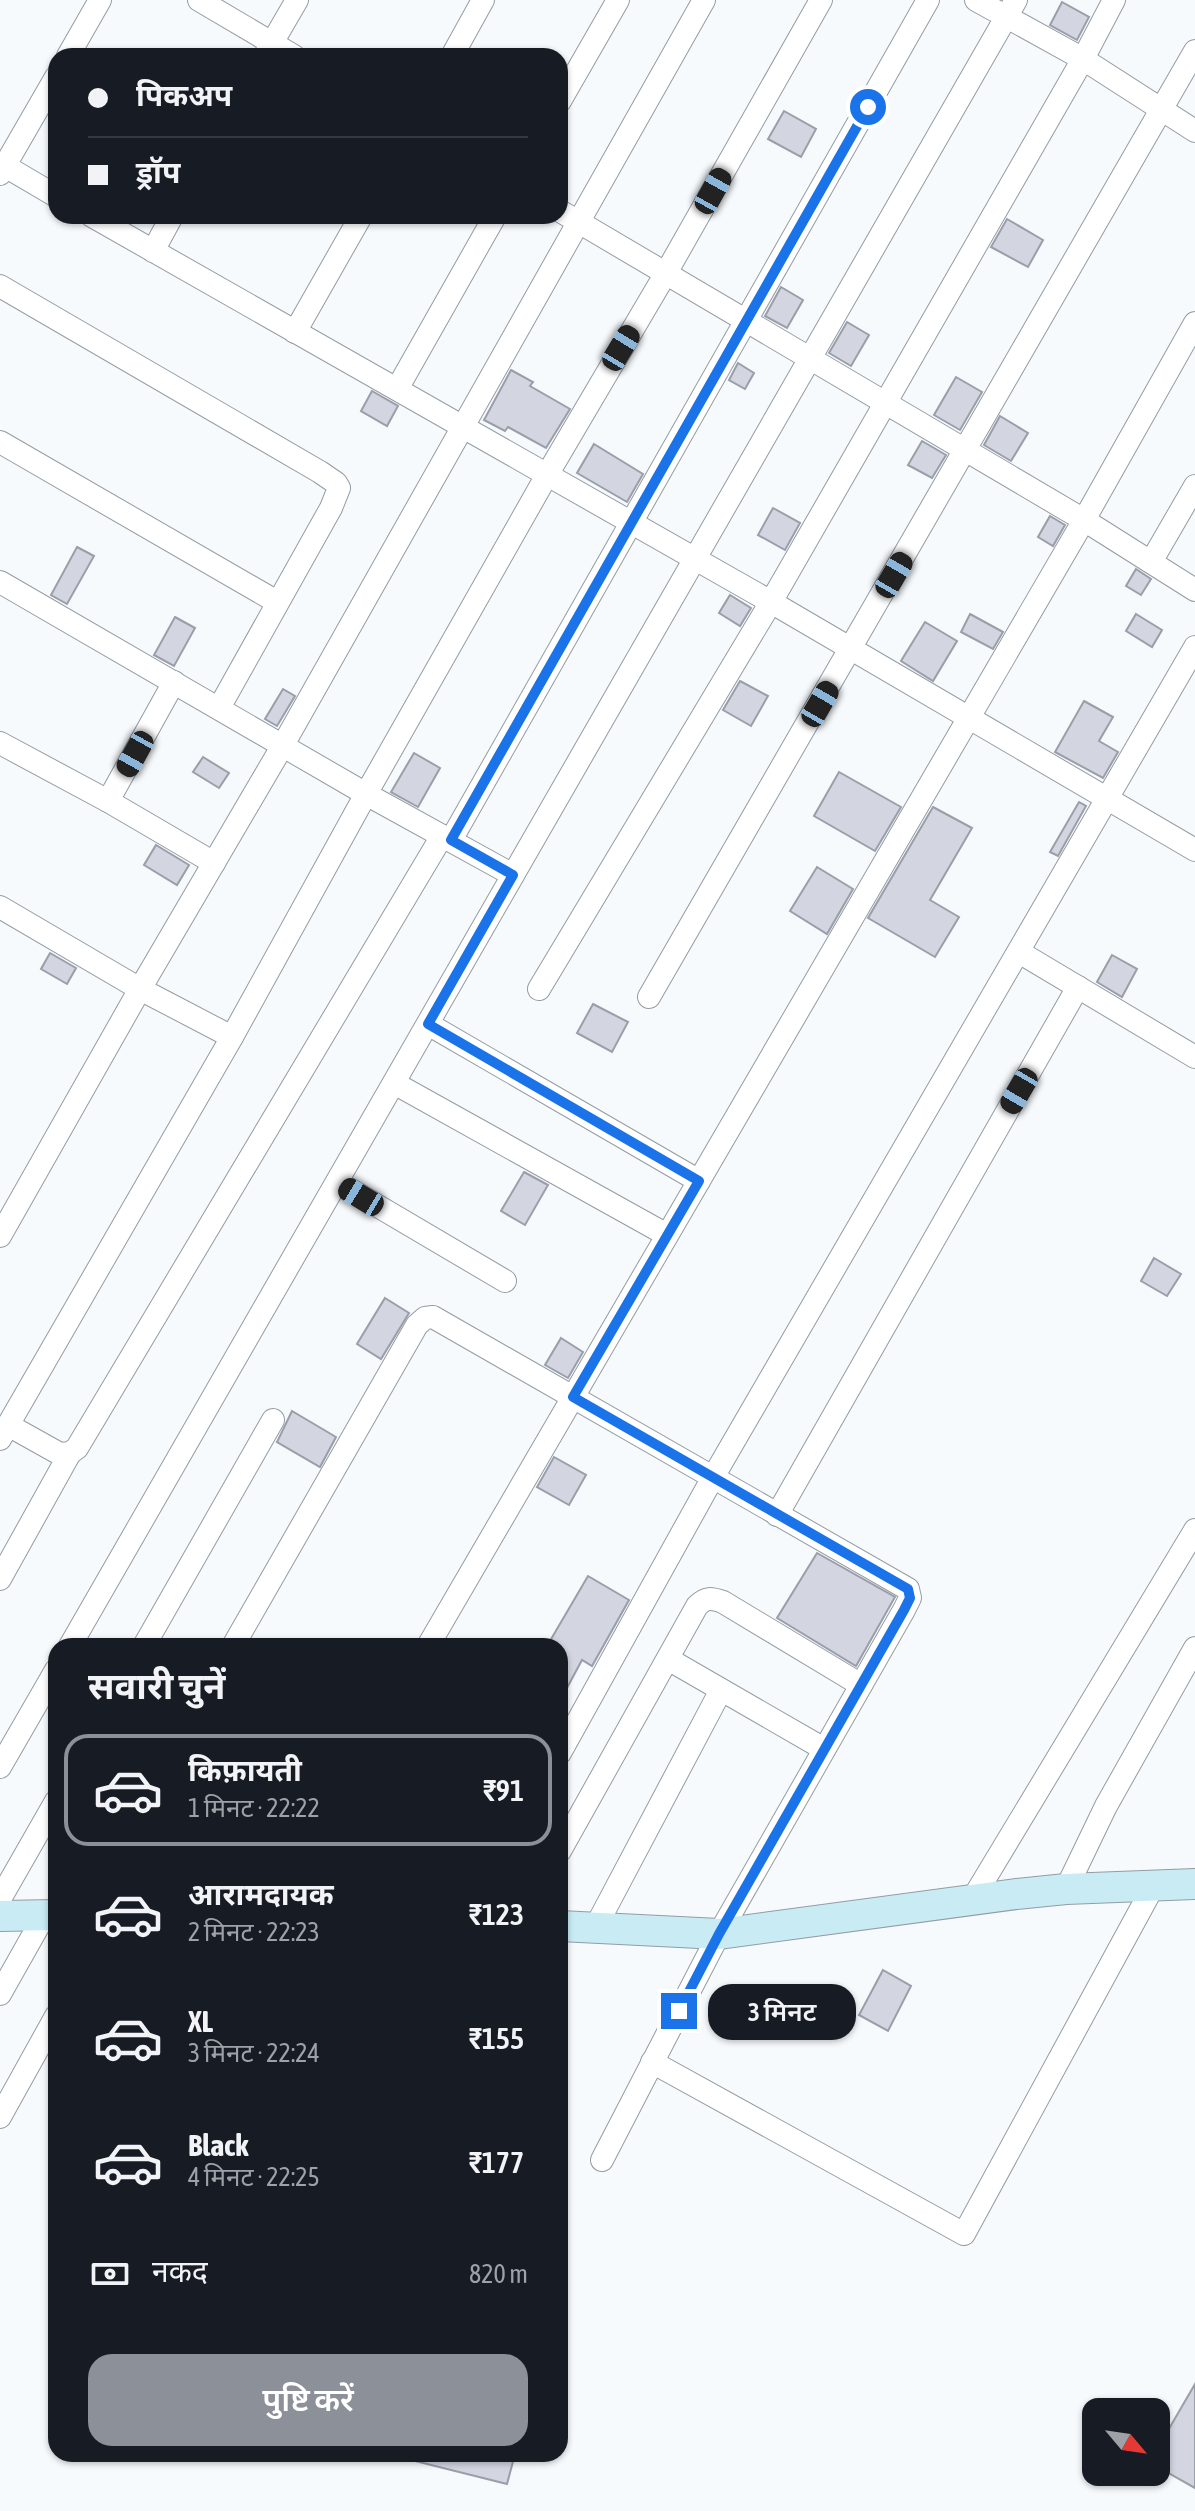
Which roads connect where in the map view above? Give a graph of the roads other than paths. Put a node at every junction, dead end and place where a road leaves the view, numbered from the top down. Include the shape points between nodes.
1 (100, 0) edge
2 (199, 0) edge
3 (297, 0) edge
4 (483, 0) edge
5 (618, 0) edge
6 (704, 0) edge
7 (821, 0) edge
8 (928, 0) edge
9 (976, 0) edge
10 (1114, 0) edge
11 (1011, 8) edge
12 (73, 48) edge
13 (265, 48) edge
14 (269, 48) edge
15 (456, 48) edge
16 (1195, 51) edge
17 (1083, 59) junction
18 (568, 87) edge
19 (48, 91) edge
20 (1162, 112) junction
21 (1195, 131) edge
22 (2, 170) edge
23 (48, 192) edge
24 (569, 216) edge
25 (106, 224) edge
26 (168, 224) edge
27 (356, 224) edge
28 (490, 224) edge
29 (565, 224) edge
30 (153, 251) junction
31 (666, 273) junction
32 (0, 286) edge
33 (747, 320) junction
34 (1195, 323) edge
35 (295, 332) junction
36 (810, 358) junction
37 (397, 389) junction
38 (886, 402) junction
39 (462, 426) junction
40 (0, 442) edge
41 (966, 450) junction
42 (547, 475) junction
43 (1195, 486) edge
44 (1084, 520) junction
45 (631, 522) junction
46 (695, 559) junction
47 (1151, 562) junction
48 (0, 582) edge
49 (1195, 590) edge
50 (277, 602) junction
51 (771, 602) junction
52 (1195, 647) edge
53 (851, 650) junction
54 (174, 682) junction
55 (219, 708) junction
56 (968, 718) junction
57 (0, 743) edge
58 (283, 745) junction
59 (366, 794) junction
60 (1108, 797) junction
61 (108, 801) junction
62 (446, 838) junction
63 (1192, 840) edge
64 (214, 863) junction
65 (513, 875) junction
66 (0, 907) edge
67 (1019, 952) junction
68 (1078, 987) junction
69 (140, 989) junction
70 (539, 989) dead end
71 (649, 997) dead end
72 (428, 1024) junction
73 (232, 1037) junction
74 (1195, 1057) edge
75 (394, 1083) junction
76 (699, 1181) junction
77 (337, 1182) junction
78 (667, 1235) junction
79 (0, 1236) edge
80 (505, 1281) dead end
81 (573, 1397) junction
82 (273, 1420) dead end
83 (4, 1432) edge
84 (70, 1453) junction
85 (712, 1479) junction
86 (777, 1515) junction
87 (1195, 1530) edge
88 (0, 1579) edge
89 (75, 1638) edge
90 (149, 1638) edge
91 (238, 1638) edge
92 (433, 1638) edge
93 (1195, 1648) edge
94 (668, 1659) junction
95 (48, 1684) edge
96 (861, 1685) junction
97 (721, 1690) junction
98 (568, 1739) edge
99 (824, 1749) junction
100 (0, 1767) edge
101 (48, 1815) edge
102 (568, 1837) edge
103 (1195, 1884) edge
104 (1154, 1885) junction
105 (1066, 1889) junction
106 (0, 1899) edge
107 (972, 1900) junction
108 (0, 1916) edge
109 (48, 1916) edge
110 (48, 1919) edge
111 (568, 1926) edge
112 (595, 1928) junction
113 (719, 1934) junction
114 (0, 1994) edge
115 (48, 2030) edge
116 (652, 2062) junction
117 (0, 2117) edge
118 (602, 2160) dead end

1 - 12 street
2 - 13 street
3 - 14 street
4 - 15 street
5 - 18 street
6 - 24 street
7 - 31 street
8 - 33 street
9 - 11 street
10 - 17 street
11 - 17 street
11 - 36 street
16 - 20 street
17 - 20 street
17 - 38 street
19 - 22 street
20 - 21 street
20 - 41 street
22 - 23 street
24 - 31 street
25 - 30 street
26 - 30 street
27 - 35 street
28 - 37 street
29 - 39 street
30 - 35 street
31 - 33 street
31 - 42 street
32 - 50 street via 336,483 337,495
33 - 36 street
33 - 45 street
34 - 44 street
35 - 37 street
36 - 38 street
36 - 46 street
37 - 39 street
38 - 41 street
38 - 51 street
39 - 42 street
39 - 58 street
40 - 50 street
41 - 44 street
41 - 53 street
42 - 45 street
42 - 59 street
43 - 47 street
44 - 47 street
44 - 56 street
45 - 46 street
45 - 62 street
46 - 51 street
46 - 65 street
47 - 49 street
48 - 54 street
50 - 55 street
51 - 53 street
51 - 70 street
52 - 60 street
53 - 56 street
53 - 71 street
54 - 55 street
54 - 61 street
55 - 58 street
56 - 60 street
56 - 76 street
57 - 61 street
58 - 59 street
58 - 64 street
59 - 62 street
59 - 73 street
60 - 63 street
60 - 67 street
61 - 64 street
62 - 65 street
62 - 84 street
64 - 69 street
65 - 72 street
66 - 69 street
67 - 68 street
67 - 85 street
68 - 74 street
68 - 86 street
69 - 73 street
69 - 79 street
72 - 75 street
72 - 76 street
73 - 83 street
75 - 77 street
75 - 78 street
76 - 78 street
77 - 80 street
77 - 89 street
78 - 81 street
81 - 85 street
81 - 91 street via 441,1321 425,1318
81 - 92 street
82 - 90 street
83 - 84 street
84 - 88 street
85 - 86 street
85 - 98 street
86 - 96 street via 908,1589 910,1598
87 - 107 street
93 - 105 street via 1120,1779
94 - 96 street via 697,1606 711,1598
94 - 97 street
94 - 102 street
95 - 100 street
96 - 99 street
97 - 99 street
97 - 112 street
99 - 113 street
101 - 106 street
103 - 104 street
104 - 105 street
104 - 116 street via 964,2234
105 - 107 street
107 - 113 street
108 - 109 street
110 - 114 street
111 - 112 street
112 - 113 street
113 - 116 street
115 - 117 street
116 - 118 street

